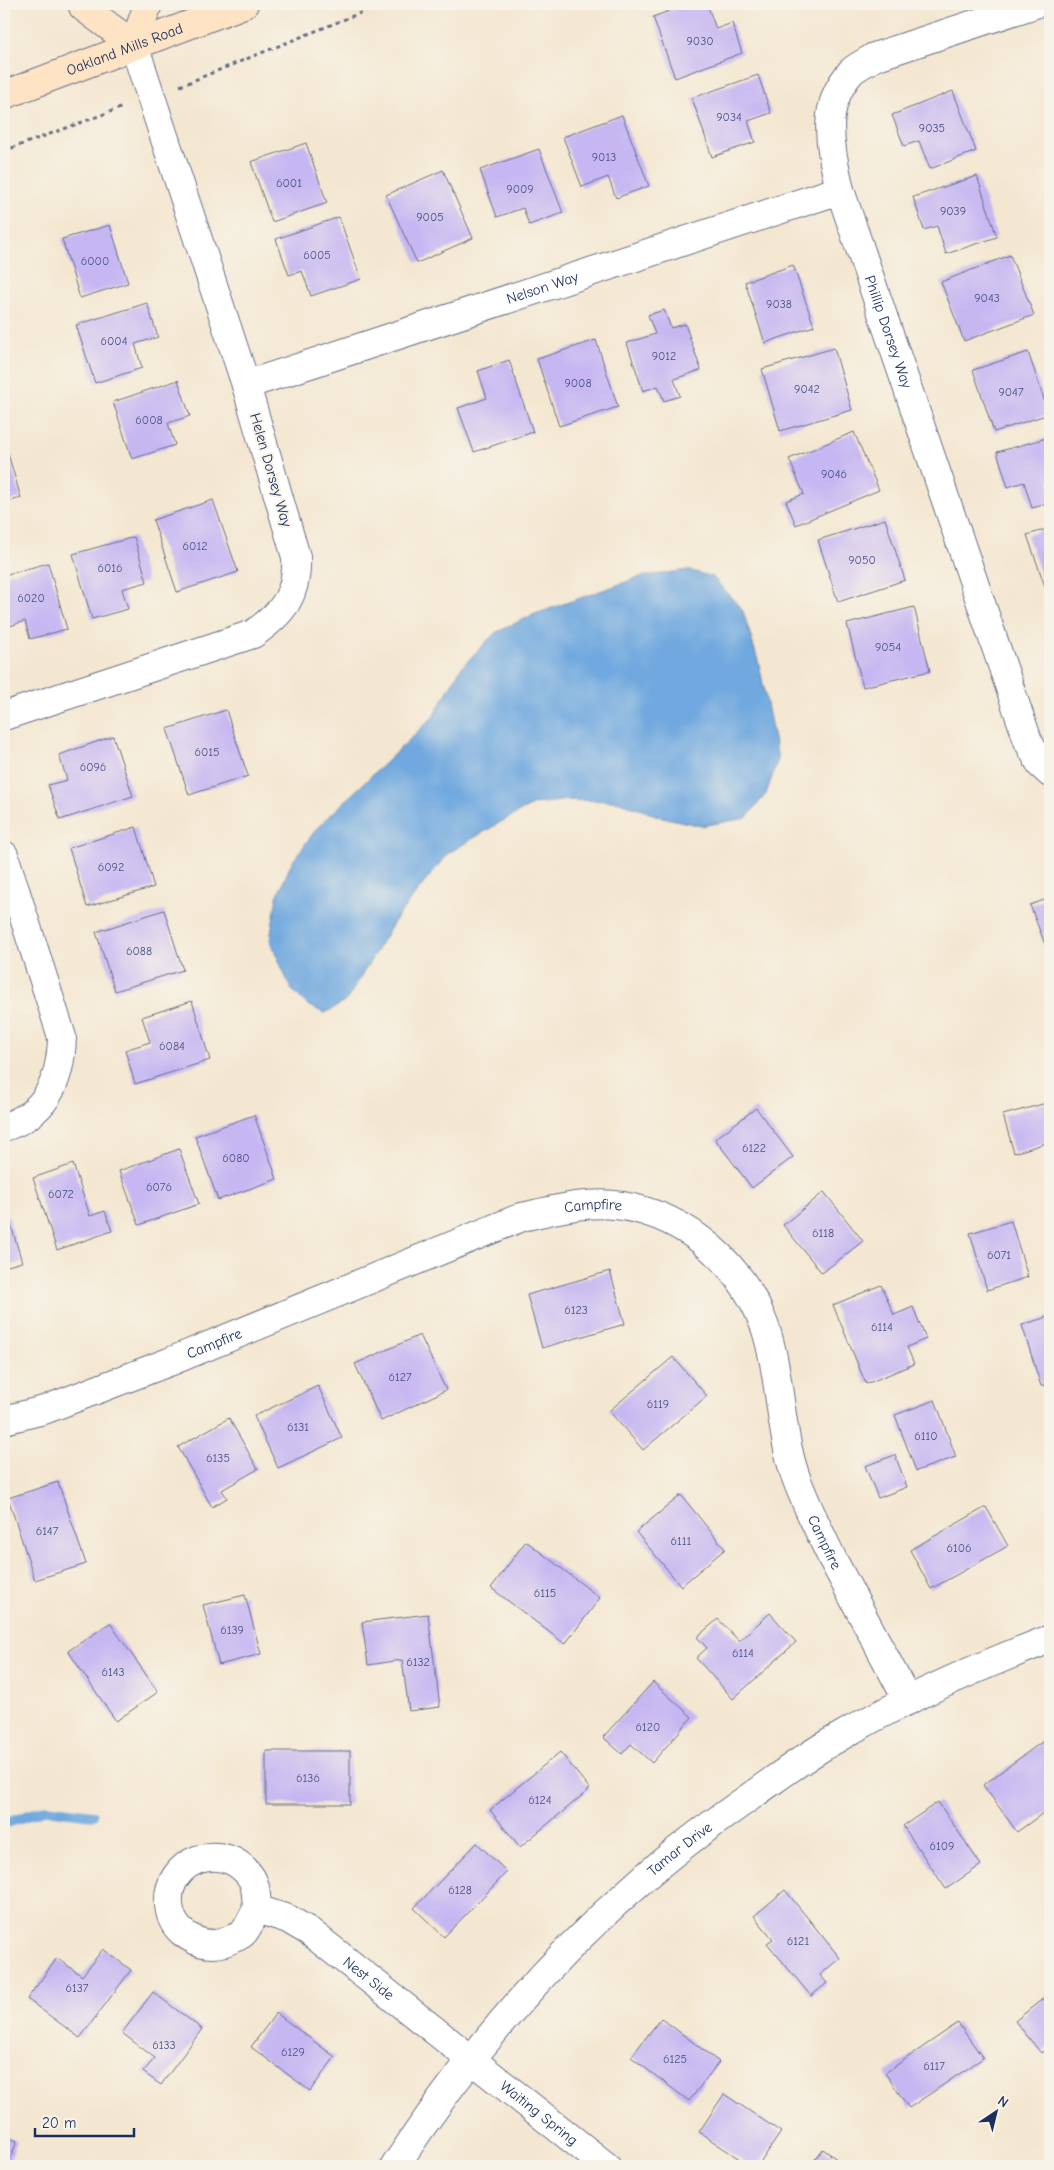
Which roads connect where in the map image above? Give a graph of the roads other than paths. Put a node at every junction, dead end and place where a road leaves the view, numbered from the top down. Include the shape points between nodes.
1 (82, 4) edge
2 (148, 4) edge
3 (244, 4) edge
4 (1035, 4) edge
5 (134, 45) junction
6 (4, 95) edge
7 (840, 190) junction
8 (246, 385) junction
9 (4, 716) edge
10 (1050, 773) edge
11 (4, 855) edge
12 (4, 1127) edge
13 (4, 1420) edge
14 (1050, 1639) edge
15 (908, 1701) junction
16 (257, 1909) dead end
17 (472, 2060) junction
18 (396, 2166) edge
19 (606, 2166) edge

1 - 5 street
2 - 5 street
3 - 5 street, Oakland Mills Road
4 - 7 street, Phillip Dorsey Way via 874,57 853,71 836,92 830,114 830,140
5 - 6 street, Oakland Mills Road
5 - 8 street, Helen Dorsey Way
7 - 8 street, Nelson Way
7 - 10 street, Phillip Dorsey Way via 1028,741 1041,765
8 - 9 street, Helen Dorsey Way via 296,557 297,576 283,608 271,622 252,634
11 - 12 street via 62,1037 62,1058 56,1081 44,1100 31,1114
13 - 15 street, Campfire via 44,1410 169,1362 522,1217 562,1208 598,1205 622,1206 653,1214 683,1227 707,1243 730,1267 751,1298 765,1327 775,1369 782,1426 795,1475 820,1533
14 - 15 street, Tamar Drive
15 - 17 street, Tamar Drive via 836,1738 788,1770 712,1823 635,1885 569,1948
16 - 17 street, Nest Side via 288,1919 310,1932
17 - 18 street, Tamar Drive via 418,2131
17 - 19 street, Waiting Spring

